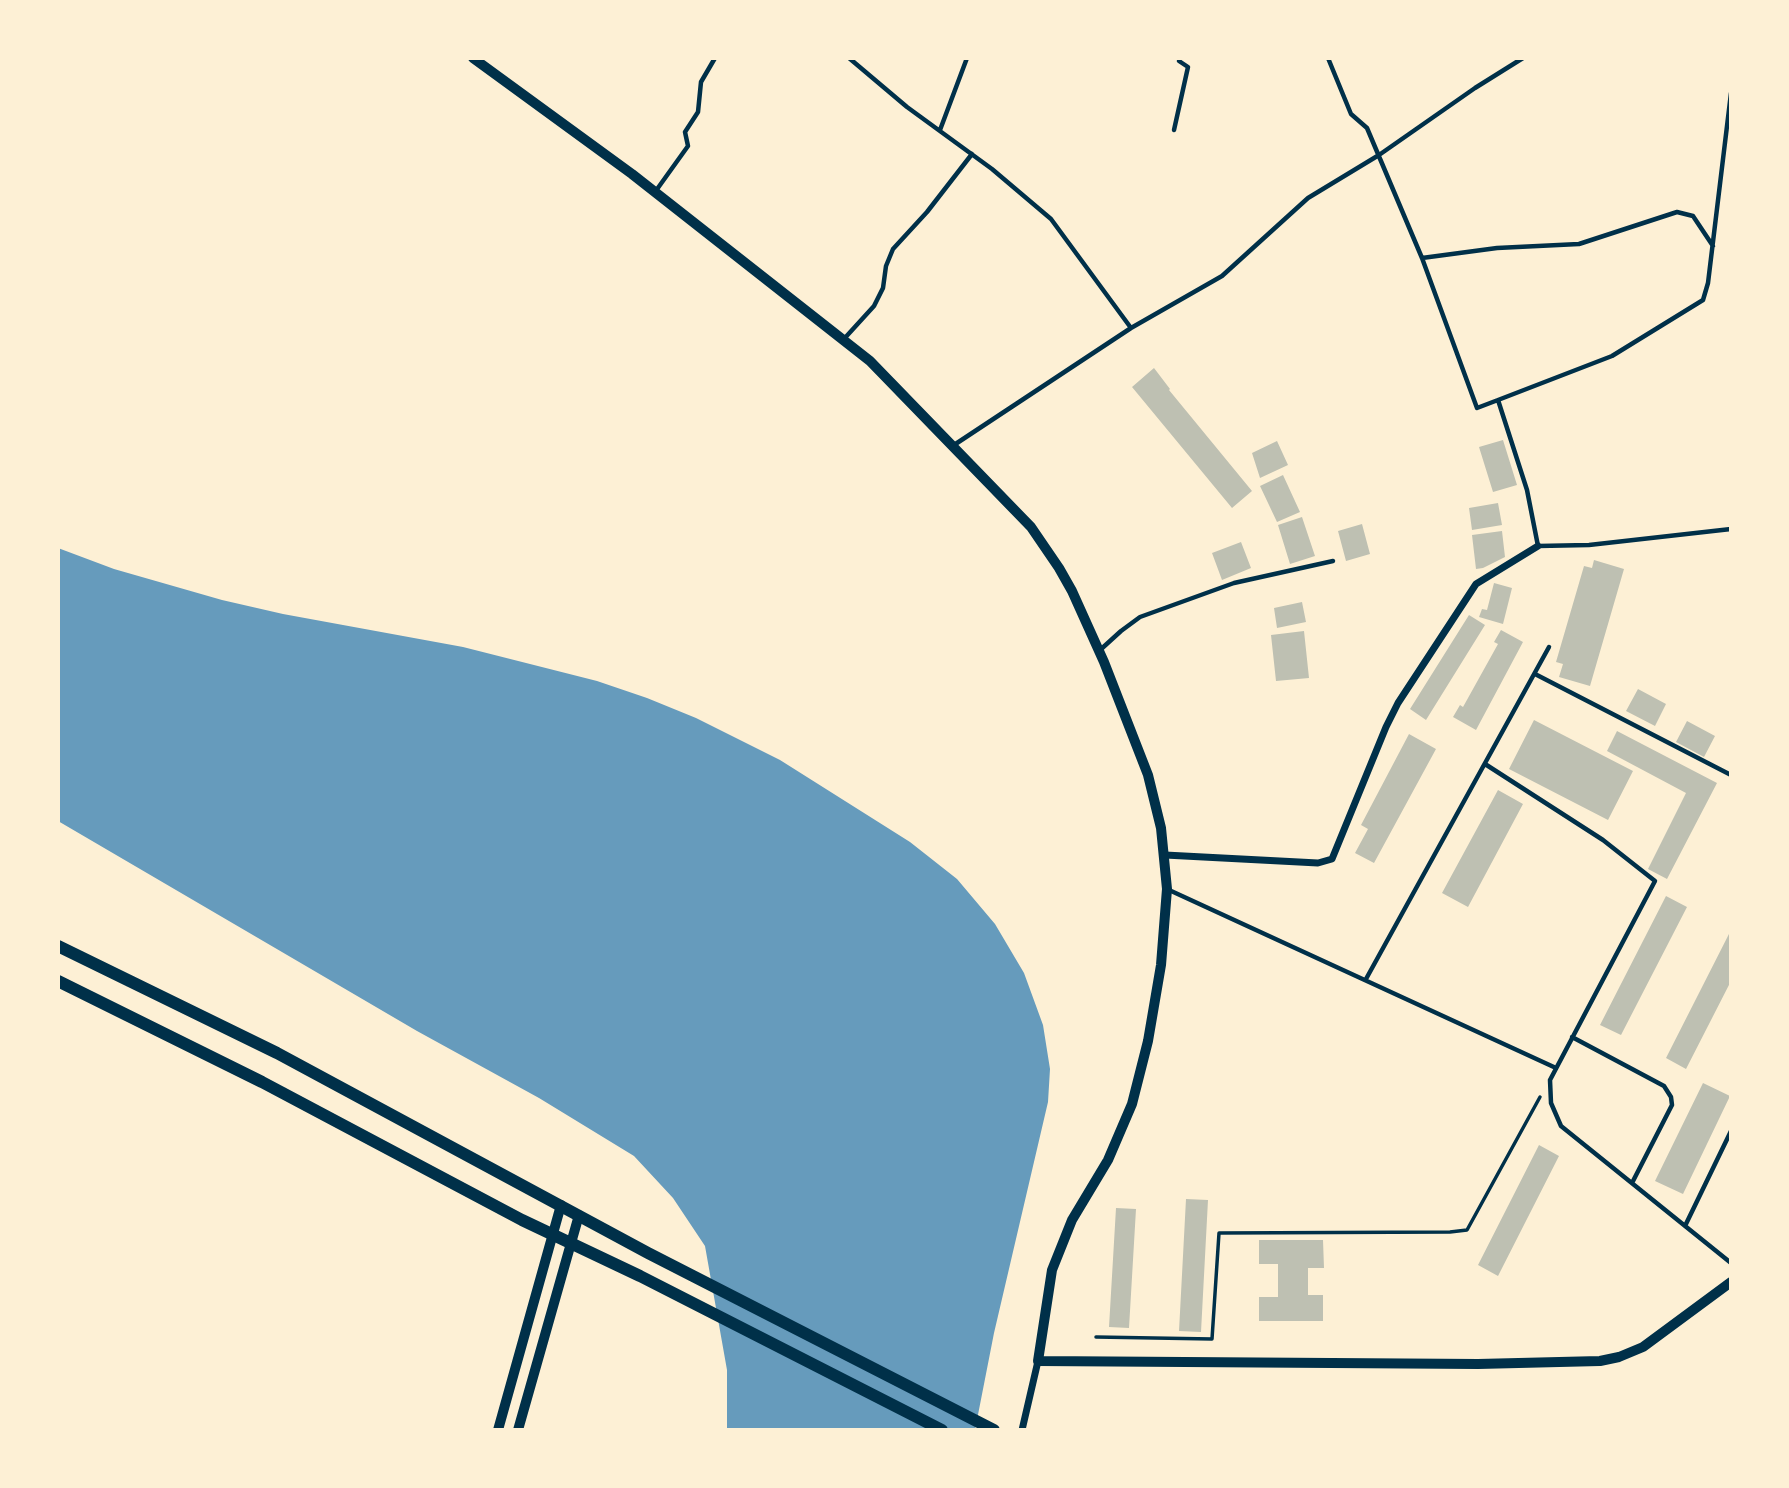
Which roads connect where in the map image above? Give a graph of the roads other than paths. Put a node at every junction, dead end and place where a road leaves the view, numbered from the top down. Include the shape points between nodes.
1 (473, 58) edge
2 (715, 58) edge
3 (849, 58) edge
4 (967, 58) edge
5 (1180, 58) edge
6 (1328, 58) edge
7 (1523, 58) edge
8 (1731, 93) edge
9 (1174, 130) dead end
10 (940, 131) junction
11 (972, 154) junction
12 (1379, 155) junction
13 (655, 192) junction
14 (1713, 247) junction
15 (1422, 258) junction
16 (1131, 327) junction
17 (843, 340) junction
18 (1498, 400) junction
19 (953, 446) junction
20 (1731, 529) edge
21 (1538, 546) junction
22 (1333, 561) dead end
23 (1549, 647) dead end
24 (1099, 651) junction
25 (1535, 674) junction
26 (1485, 764) junction
27 (1731, 775) edge
28 (1165, 855) junction
29 (1167, 889) junction
30 (58, 946) edge
31 (1366, 979) junction
32 (58, 981) edge
33 (1572, 1037) junction
34 (1556, 1068) junction
35 (1731, 1132) edge
36 (1632, 1183) junction
37 (561, 1205) junction
38 (579, 1215) junction
39 (1685, 1226) junction
40 (552, 1235) junction
41 (571, 1243) junction
42 (1731, 1263) edge
43 (1731, 1282) edge
44 (1038, 1361) junction
45 (498, 1430) edge
46 (518, 1430) edge
47 (942, 1430) edge
48 (993, 1430) edge
49 (1022, 1430) edge

1 - 13 street
2 - 13 lane via 701,82 698,112 685,132 688,146
3 - 10 lane
4 - 10 lane
5 - 9 lane via 1188,67
6 - 12 lane via 1351,114 1367,128
7 - 12 lane
8 - 14 lane
10 - 11 lane
11 - 16 lane via 1051,219
11 - 17 lane via 892,249 874,306
12 - 15 lane
12 - 16 lane via 1308,198 1223,276
13 - 17 street
14 - 15 lane via 1693,216 1676,212 1579,244
14 - 18 lane via 1703,299 1612,356
15 - 18 lane via 1477,408
16 - 19 lane
17 - 19 street via 870,361
18 - 21 lane via 1527,489
19 - 24 street via 1046,547
20 - 21 lane
21 - 28 street via 1476,584 1398,703 1332,859 1318,863
22 - 24 lane via 1234,583 1140,617
23 - 25 lane
24 - 28 street via 1148,775
25 - 26 lane
25 - 27 lane
26 - 31 lane
26 - 33 lane via 1603,840 1655,881
28 - 29 street
29 - 31 lane
29 - 44 street via 1161,965 1136,1088 1121,1132 1082,1199 1052,1270
30 - 37 main road via 277,1053
31 - 34 lane
32 - 40 main road
33 - 34 lane
33 - 36 lane via 1664,1086 1671,1097 1672,1105
34 - 36 lane via 1550,1080 1553,1111 1561,1126
35 - 39 lane
36 - 39 lane
37 - 38 main road
37 - 40 street
38 - 41 street
38 - 48 main road
39 - 42 lane
40 - 41 main road
40 - 45 street
41 - 46 street
41 - 47 main road
43 - 44 street via 1643,1347 1600,1361
44 - 49 street

